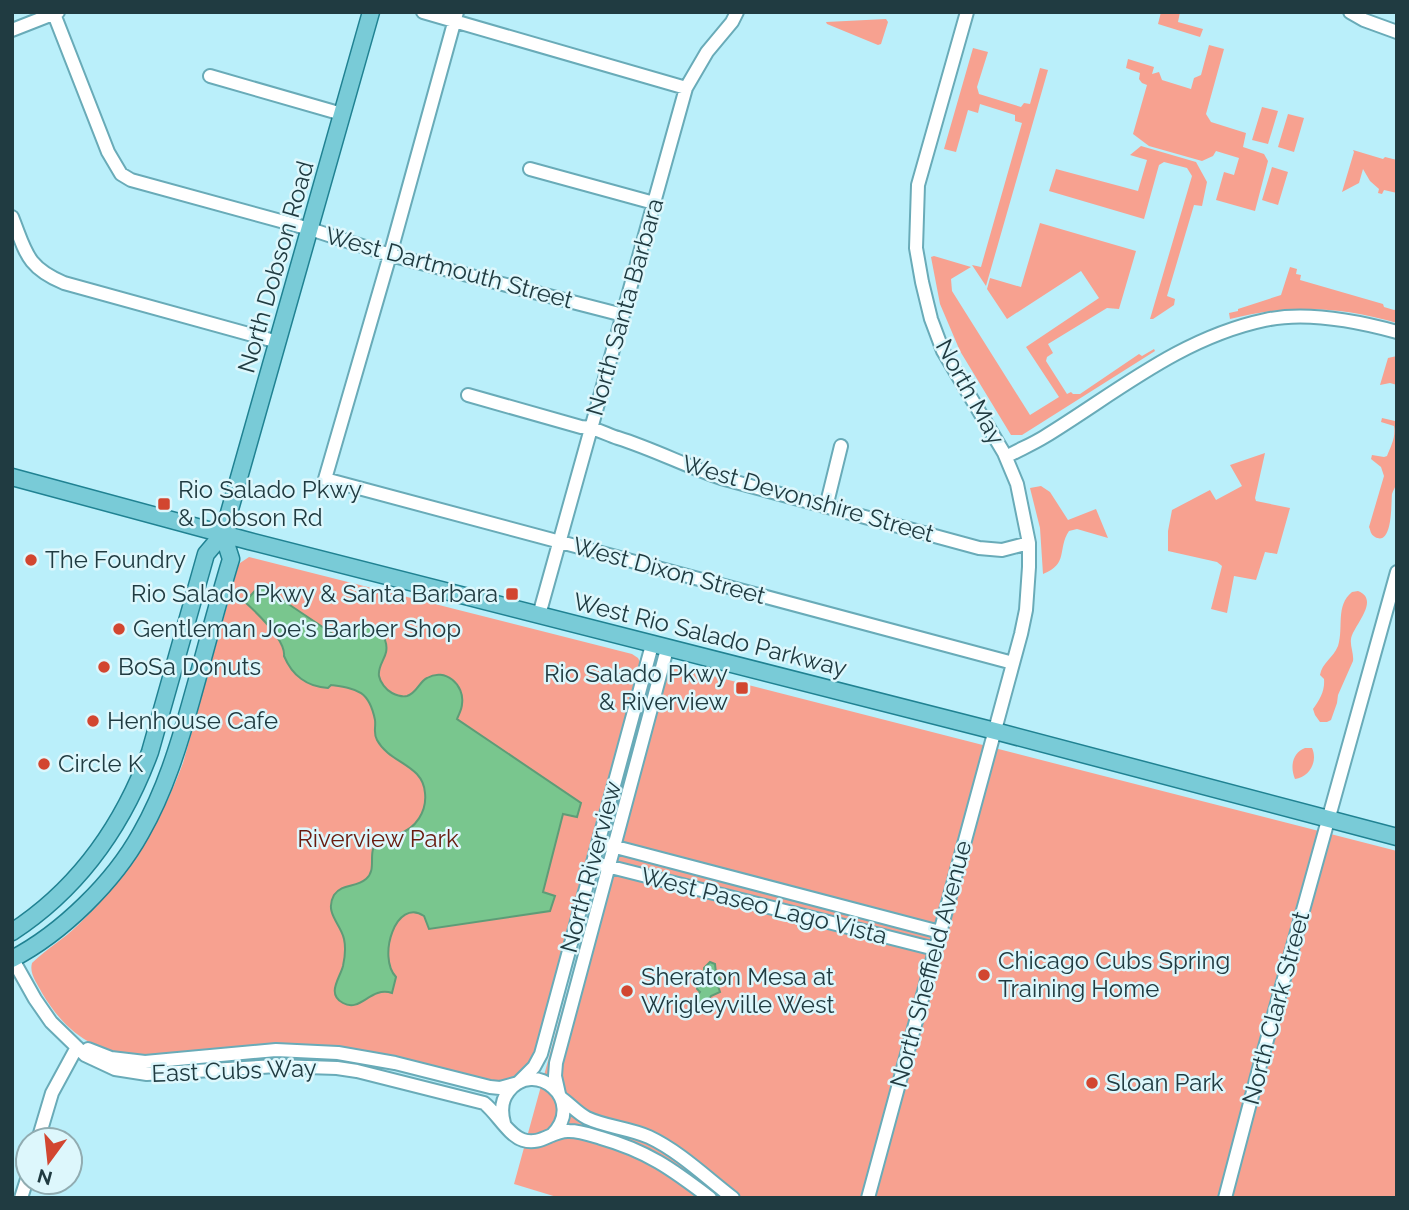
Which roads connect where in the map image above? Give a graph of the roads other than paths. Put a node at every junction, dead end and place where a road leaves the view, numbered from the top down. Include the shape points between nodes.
1 (371, 12) edge
2 (424, 12) edge
3 (737, 12) edge
4 (967, 12) edge
5 (1350, 12) edge
6 (56, 13) edge
7 (456, 17) edge
8 (12, 30) edge
9 (1397, 32) edge
10 (210, 76) dead end
11 (686, 88) junction
12 (342, 114) junction
13 (530, 169) dead end
14 (654, 203) junction
15 (12, 217) edge
16 (310, 229) junction
17 (390, 255) junction
18 (623, 315) junction
19 (1397, 332) edge
20 (278, 342) junction
21 (468, 395) dead end
22 (592, 427) junction
23 (841, 446) dead end
24 (1006, 457) junction
25 (12, 477) edge
26 (826, 507) junction
27 (223, 534) junction
28 (558, 541) junction
29 (1029, 543) junction
30 (1397, 572) edge
31 (539, 615) junction
32 (659, 647) junction
33 (1013, 663) junction
34 (995, 731) junction
35 (1328, 819) junction
36 (1397, 837) edge
37 (598, 843) junction
38 (615, 847) junction
39 (593, 862) junction
40 (610, 866) junction
41 (777, 889) junction
42 (773, 908) junction
43 (12, 932) edge
44 (940, 932) junction
45 (570, 947) junction
46 (935, 949) junction
47 (587, 951) junction
48 (12, 959) edge
49 (77, 1046) junction
50 (519, 1082) junction
51 (560, 1096) junction
52 (42, 1126) edge
53 (508, 1129) junction
54 (552, 1135) junction
55 (710, 1198) edge
56 (733, 1198) edge
57 (868, 1198) edge
58 (1225, 1198) edge

1 - 12 main road, North Dobson Road
2 - 7 street
3 - 11 street, North Santa Barbara
4 - 24 street, North May via 918,185 916,248 943,351
5 - 9 street
6 - 8 street
6 - 16 street, West Dartmouth Street via 108,152 121,174 145,185
7 - 11 street
7 - 17 street
10 - 12 street
11 - 14 street, North Santa Barbara
12 - 16 main road, North Dobson Road
13 - 14 street
14 - 18 street, North Santa Barbara
15 - 20 street via 29,257 48,276
16 - 17 street, West Dartmouth Street
16 - 20 main road, North Dobson Road
17 - 18 street, West Dartmouth Street
17 - 28 street, West Dixon Street via 325,480
18 - 22 street, North Santa Barbara
19 - 24 street via 1341,319 1303,317 1267,319 1227,331 1165,358
20 - 27 main road, North Dobson Road
21 - 22 street, West Devonshire Street
22 - 26 street, West Devonshire Street via 720,478
22 - 28 street, North Santa Barbara
23 - 26 street
24 - 29 street, North May via 1017,484
25 - 27 main road, West Rio Salado Parkway
26 - 29 street, West Devonshire Street via 979,548 1002,550
27 - 31 main road, West Rio Salado Parkway
27 - 43 main road, North Dobson Road via 206,554 137,786 80,873
27 - 48 main road, North Dobson Road via 231,559 175,758 141,835 110,878 74,916
28 - 31 street, North Santa Barbara
28 - 33 street, West Dixon Street
29 - 33 street, North May via 1026,610
30 - 35 street, North Clark Street
31 - 32 main road, West Rio Salado Parkway
32 - 34 main road, West Rio Salado Parkway
32 - 37 street, North Riverview
32 - 38 street, North Riverview
33 - 34 street, North May
34 - 35 main road, West Rio Salado Parkway
34 - 44 street, North Sheffield Avenue
35 - 36 main road, West Rio Salado Parkway
35 - 58 street, North Clark Street
37 - 38 street, West Paseo Lago Vista
37 - 39 street, North Riverview
38 - 40 street, North Riverview
38 - 41 street, West Paseo Lago Vista
39 - 40 street, West Paseo Lago Vista
39 - 45 street, North Riverview
40 - 42 street, West Paseo Lago Vista
40 - 47 street, North Riverview
41 - 42 street
41 - 44 street, West Paseo Lago Vista
42 - 46 street, West Paseo Lago Vista
44 - 46 street, North Sheffield Avenue
45 - 47 street
45 - 50 street, North Riverview via 541,1054
46 - 57 street, North Sheffield Avenue
47 - 51 street, North Riverview via 556,1063
48 - 49 street, East Cubs Way via 42,1011
49 - 50 street, East Cubs Way via 111,1058 145,1062 256,1051 318,1051 376,1059 490,1087
49 - 52 street via 52,1093
49 - 53 street, East Cubs Way via 94,1061 136,1074 276,1066 357,1071 484,1102
50 - 51 street, East Cubs Way via 531,1079 550,1084
50 - 53 street via 502,1103
51 - 54 street via 562,1122
51 - 56 street, East Cubs Way via 586,1117 665,1146
53 - 54 street, East Cubs Way via 528,1141
54 - 55 street, East Cubs Way via 572,1131 626,1145 657,1160

